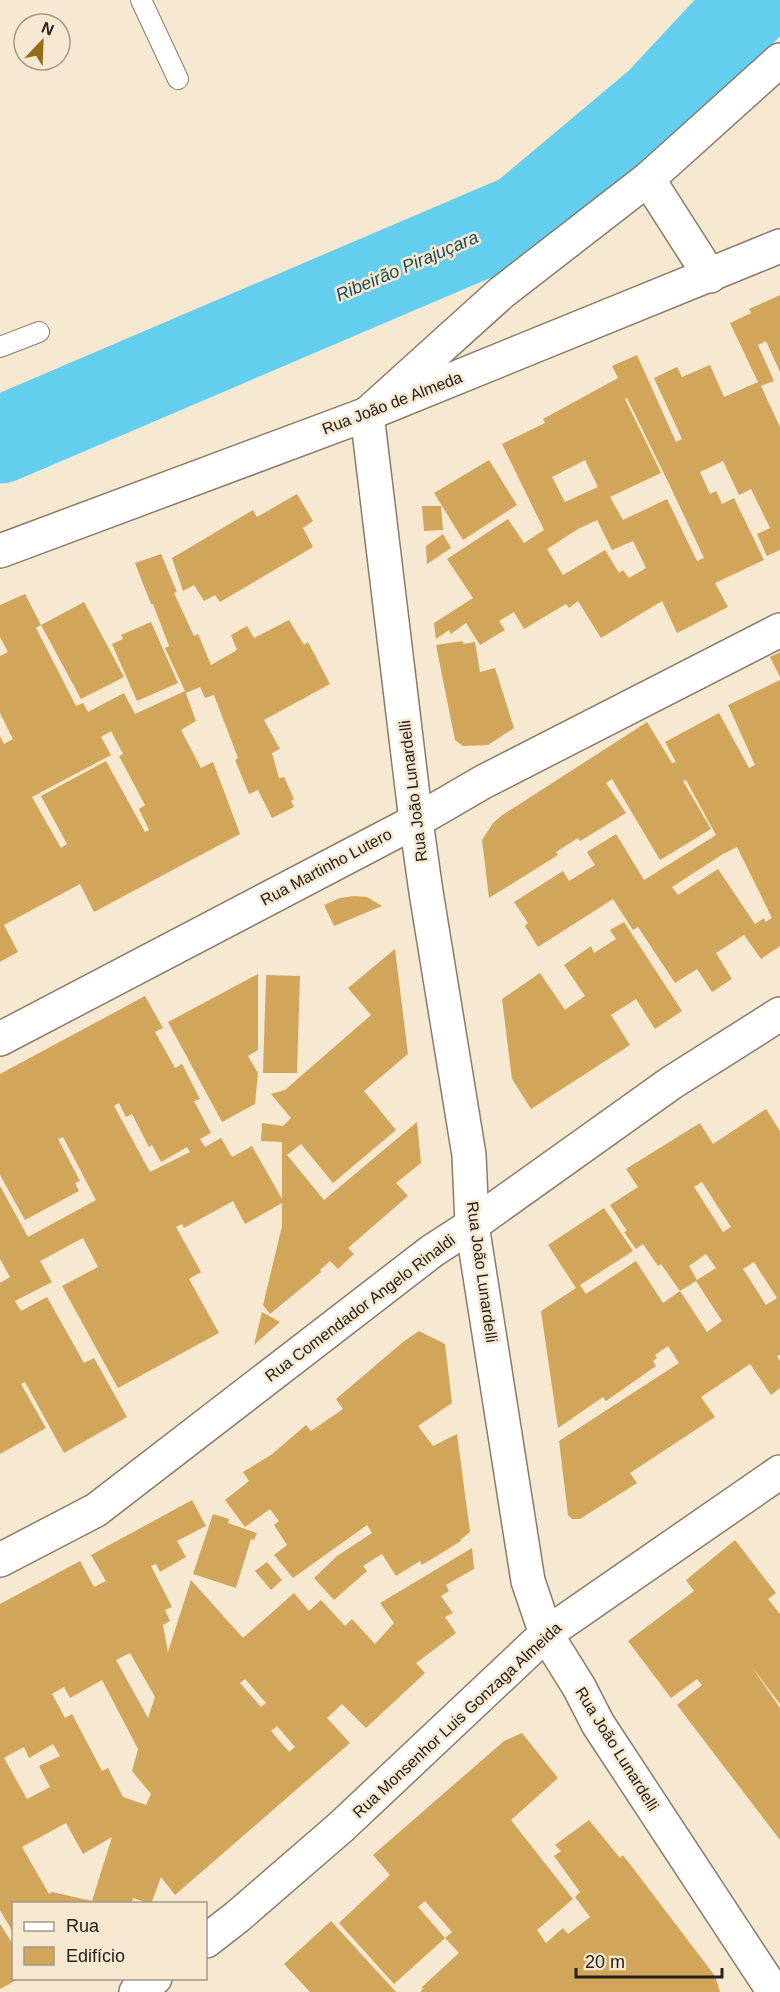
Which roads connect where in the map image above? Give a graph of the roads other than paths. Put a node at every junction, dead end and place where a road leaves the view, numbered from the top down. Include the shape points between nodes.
1 (141, 0) edge
2 (780, 60) edge
3 (178, 79) dead end
4 (648, 179) junction
5 (780, 246) edge
6 (710, 276) junction
7 (39, 332) dead end
8 (0, 347) edge
9 (367, 414) junction
10 (0, 551) edge
11 (780, 630) edge
12 (416, 820) junction
13 (780, 1014) edge
14 (0, 1039) edge
15 (472, 1225) junction
16 (780, 1472) edge
17 (0, 1560) edge
18 (546, 1634) junction
19 (207, 1940) edge
20 (152, 1980) edge
21 (136, 1992) edge
22 (774, 1992) edge

1 - 3 lane
2 - 4 street
4 - 6 street
4 - 9 street via 501,293
5 - 6 street, Rua João de Almeda
6 - 9 street, Rua João de Almeda
7 - 8 lane
9 - 10 street, Rua João de Almeda
9 - 12 street, Rua João Lunardelli
11 - 12 street, Rua Martinho Lutero
12 - 14 street, Rua Martinho Lutero
12 - 15 street, Rua João Lunardelli via 469,1155
13 - 15 street, Rua Comendador Angelo Rinaldi via 671,1083
15 - 17 street, Rua Comendador Angelo Rinaldi via 432,1251 96,1510
15 - 18 street, Rua João Lunardelli via 528,1581
16 - 18 street, Rua Monsenhor Luis Gonzaga Almeida
18 - 19 street, Rua Monsenhor Luis Gonzaga Almeida via 341,1827
18 - 22 street, Rua João Lunardelli via 598,1724
20 - 21 street

